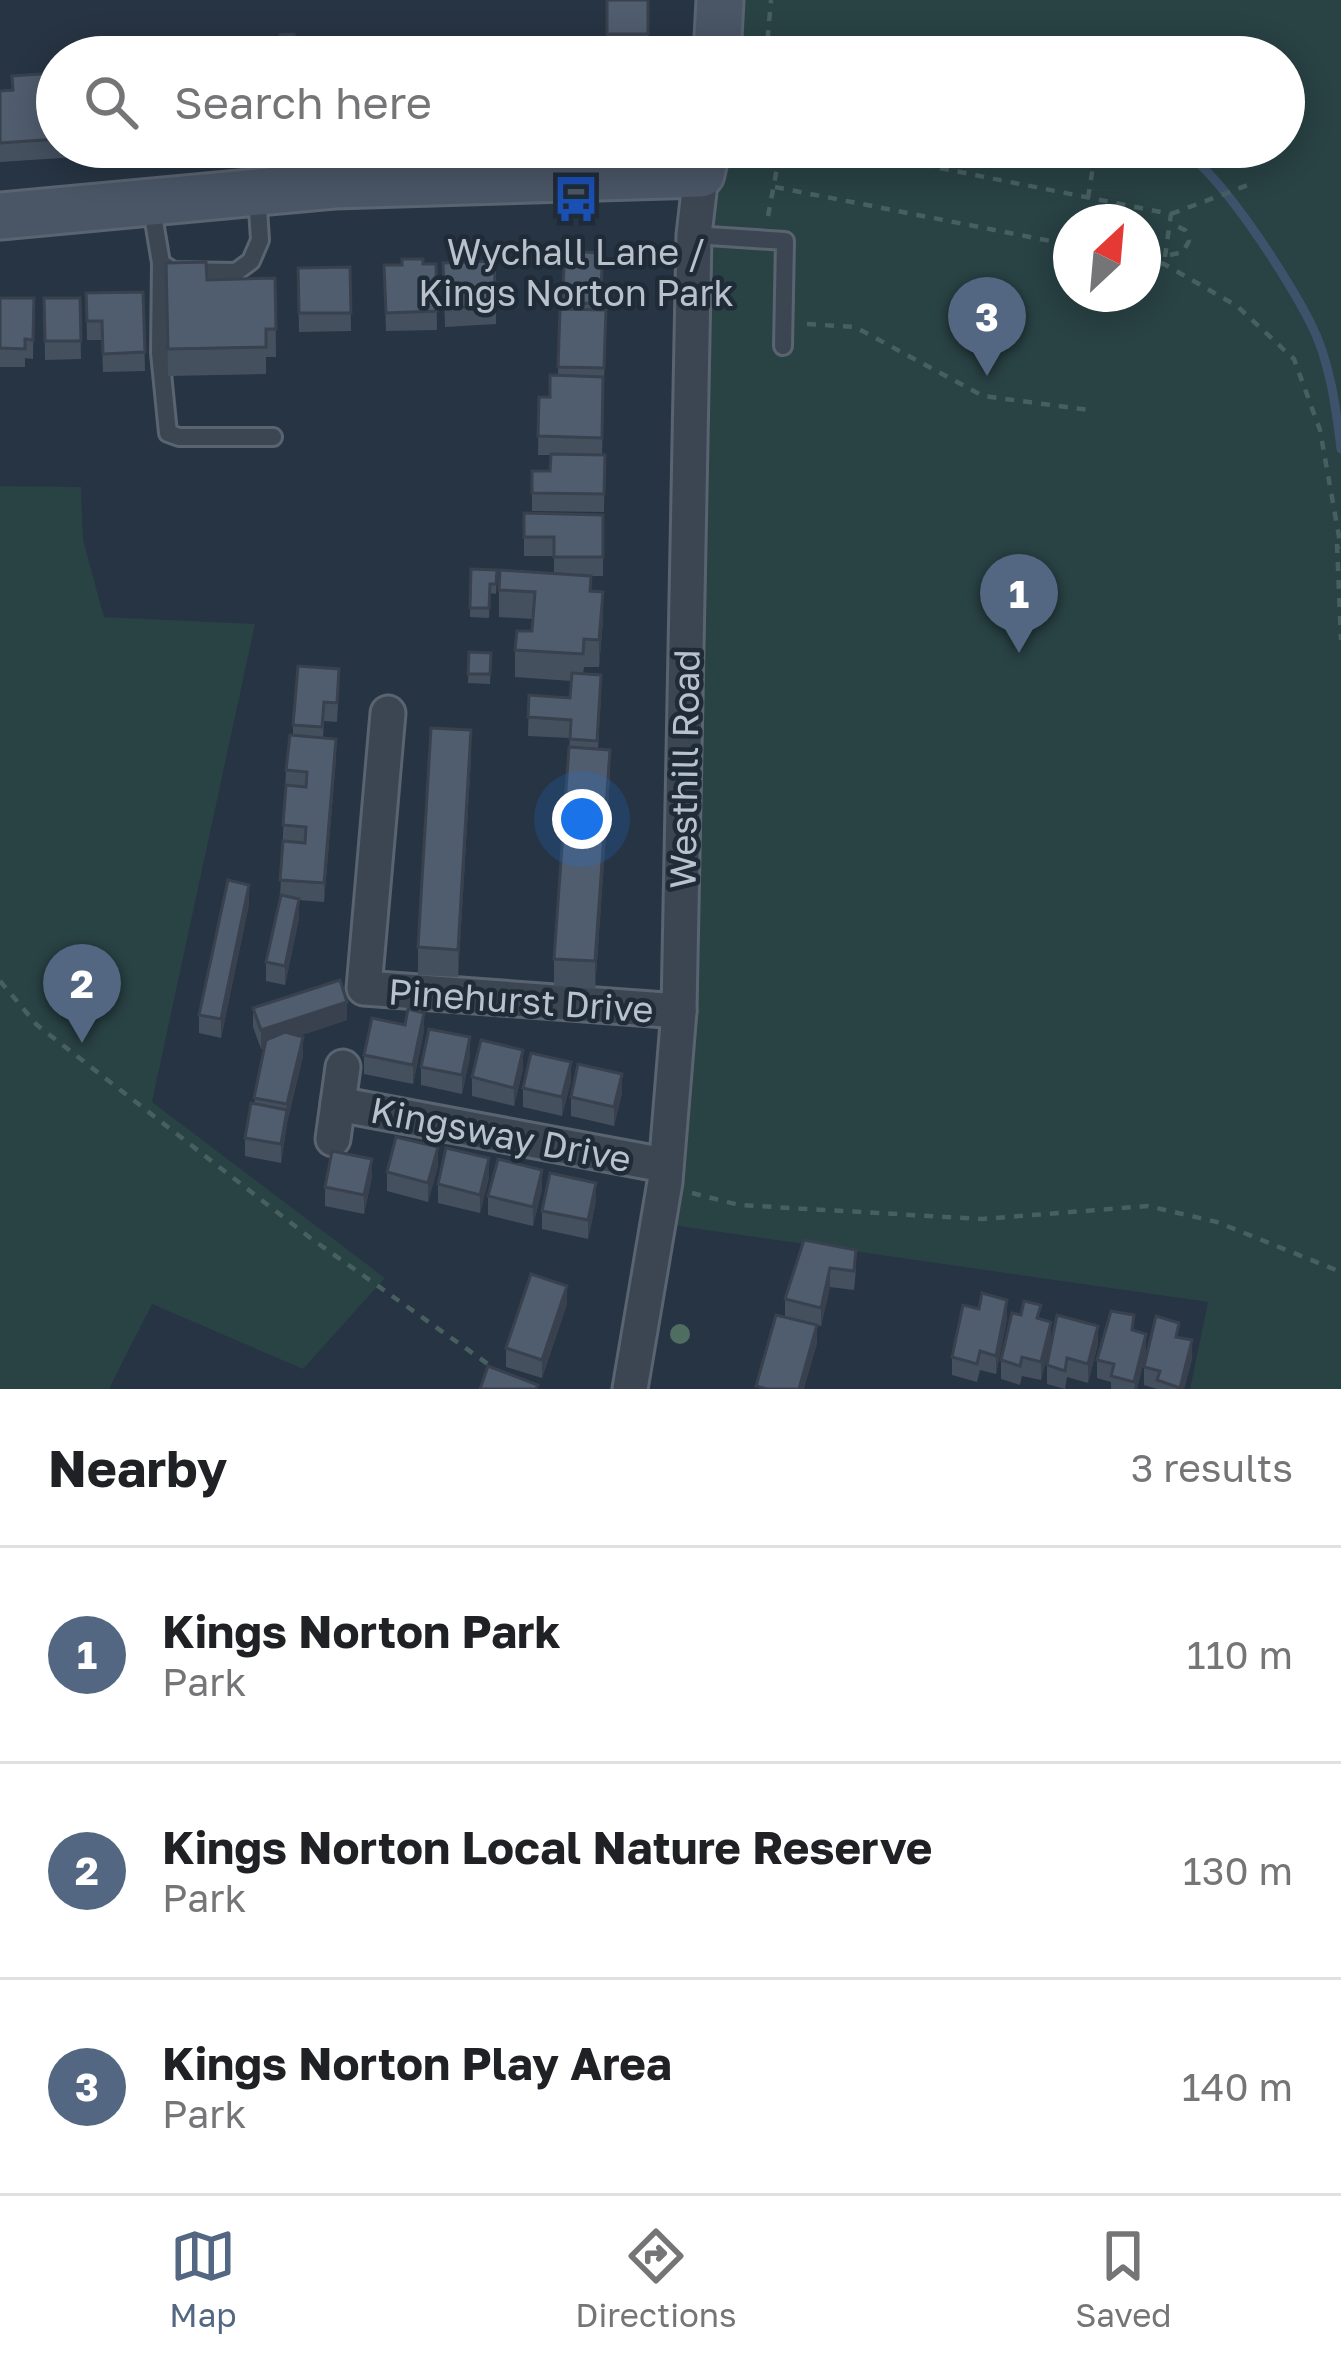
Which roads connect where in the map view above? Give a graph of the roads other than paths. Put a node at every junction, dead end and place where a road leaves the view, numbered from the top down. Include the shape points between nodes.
1 (720, 0) edge
2 (718, 36) edge
3 (596, 168) edge
4 (703, 168) edge
5 (257, 192) junction
6 (151, 202) junction
7 (0, 215) edge
8 (694, 235) junction
9 (160, 263) junction
10 (782, 346) dead end
11 (273, 437) dead end
12 (388, 713) dead end
13 (679, 1011) junction
14 (343, 1067) dead end
15 (338, 1104) junction
16 (333, 1138) dead end
17 (664, 1165) junction
18 (630, 1389) edge

1 - 2 street
3 - 5 street
4 - 8 street, Westhill Road
5 - 6 street
5 - 9 lane via 260,240 236,272 173,271
6 - 7 street
6 - 9 lane
8 - 10 lane via 785,241
8 - 13 street, Westhill Road
9 - 11 lane via 168,433
12 - 13 street, Pinehurst Drive via 364,988
13 - 17 street, Westhill Road
14 - 15 street, Kingsway Drive
15 - 16 street, Kingsway Drive
15 - 17 street, Kingsway Drive
17 - 18 street, Westhill Road

